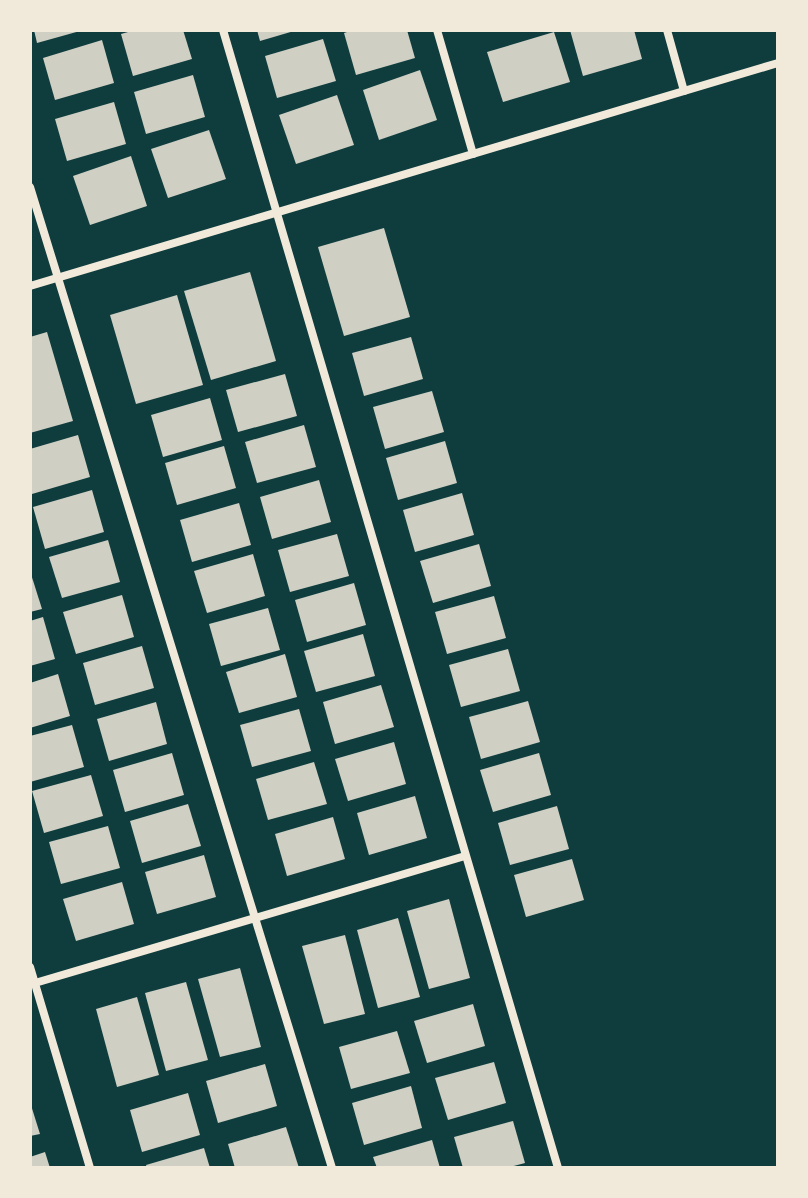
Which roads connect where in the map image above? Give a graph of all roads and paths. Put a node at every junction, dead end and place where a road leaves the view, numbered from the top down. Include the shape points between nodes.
1 (223, 30) edge
2 (437, 30) edge
3 (667, 30) edge
4 (778, 63) edge
5 (684, 91) junction
6 (473, 154) junction
7 (30, 187) edge
8 (279, 212) junction
9 (57, 279) junction
10 (30, 286) edge
11 (465, 856) junction
12 (255, 919) junction
13 (30, 967) edge
14 (35, 983) junction
15 (90, 1168) edge
16 (332, 1168) edge
17 (558, 1168) edge

1 - 8 street
2 - 6 street
3 - 5 street
4 - 5 street
5 - 6 street
6 - 8 street
7 - 9 street
8 - 9 street
8 - 11 street
9 - 10 street
9 - 12 street
11 - 12 street
11 - 17 street
12 - 14 street
12 - 16 street
13 - 14 street
14 - 15 street

